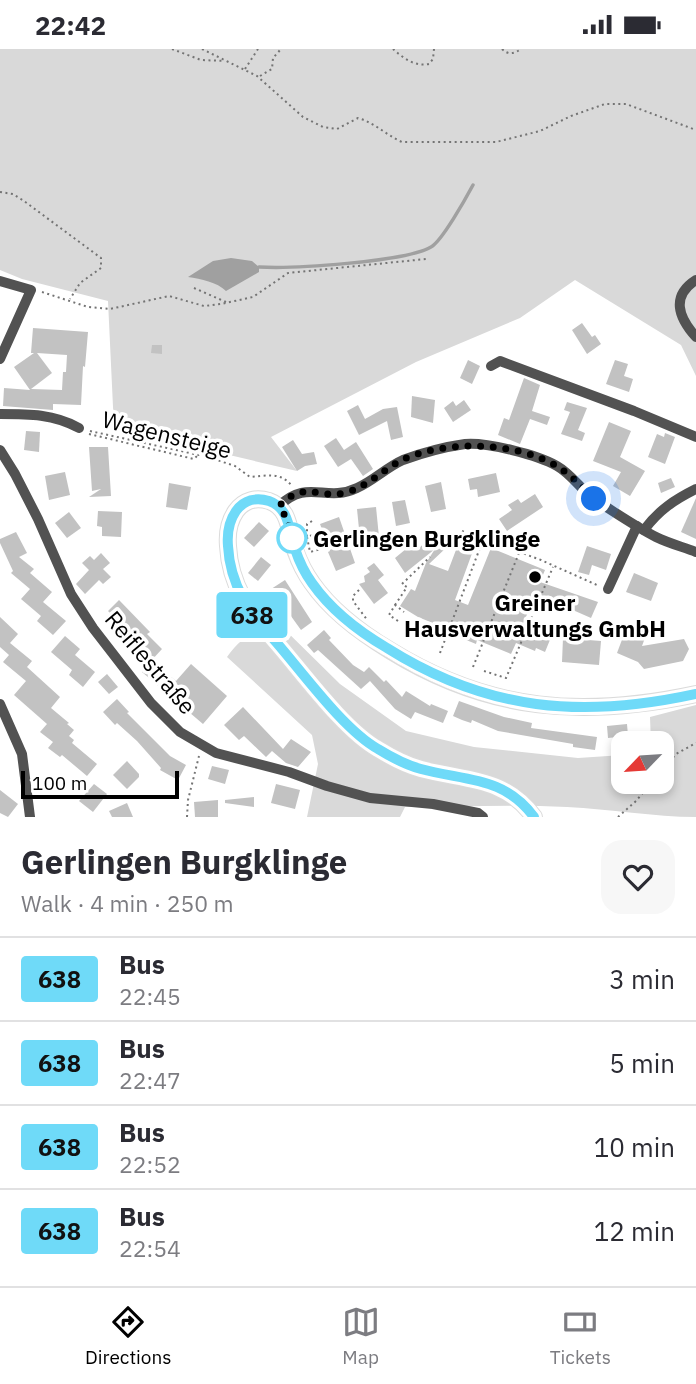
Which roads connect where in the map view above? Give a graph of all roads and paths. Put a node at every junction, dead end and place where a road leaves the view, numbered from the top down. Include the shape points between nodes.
1 (172, 49) edge
2 (202, 49) edge
3 (258, 49) edge
4 (281, 49) edge
5 (393, 49) edge
6 (434, 49) edge
7 (502, 49) edge
8 (521, 49) edge
9 (227, 61) junction
10 (244, 70) junction
11 (257, 76) junction
12 (696, 130) edge
13 (0, 193) edge
14 (426, 259) dead end
15 (696, 280) edge
16 (0, 281) edge
17 (194, 288) dead end
18 (31, 290) junction
19 (70, 300) junction
20 (227, 303) junction
21 (696, 337) edge
22 (0, 359) edge
23 (491, 366) dead end
24 (0, 414) edge
25 (79, 428) joint
26 (696, 437) edge
27 (0, 450) edge
28 (696, 489) edge
29 (296, 493) junction
30 (279, 506) junction
31 (312, 521) dead end
32 (640, 528) junction
33 (462, 531) dead end
34 (318, 533) dead end
35 (307, 537) junction
36 (484, 539) junction
37 (335, 545) dead end
38 (519, 552) junction
39 (696, 552) edge
40 (430, 557) dead end
41 (553, 566) junction
42 (359, 590) dead end
43 (608, 590) joint
44 (394, 605) junction
45 (404, 612) dead end
46 (398, 621) dead end
47 (371, 625) dead end
48 (440, 653) dead end
49 (473, 667) dead end
50 (484, 671) dead end
51 (696, 694) edge
52 (0, 704) edge
53 (696, 743) edge
54 (202, 745) junction
55 (674, 756) edge
56 (640, 795) edge
57 (30, 817) edge
58 (187, 817) edge
59 (482, 817) edge
60 (534, 817) edge
61 (618, 817) edge

1 - 9 path via 201,60
2 - 9 path
3 - 10 path
4 - 11 path via 273,58 272,69
5 - 6 path via 423,65 433,59
7 - 8 path via 514,53
9 - 10 path
10 - 11 path
11 - 12 path via 303,117 323,127 337,129 358,118 402,142 496,142 540,131 605,104 642,108
13 - 19 path via 24,201 101,258 101,268 80,282
14 - 20 path via 288,273 253,297
15 - 21 street via 679,300 685,322
16 - 18 street
17 - 20 path
18 - 19 path
18 - 22 street
19 - 20 path via 110,309 169,296 204,306
23 - 26 street via 500,361 538,373
24 - 25 street via 63,419
25 - 29 path, Wagensteige via 235,465 250,477 282,477
27 - 54 street, Reiflestraße via 38,519 71,594 93,628 151,703 180,732
28 - 32 street via 675,499
29 - 30 street
29 - 32 street via 346,492 400,462 468,444 518,451 556,465 594,499
30 - 51 main road via 305,571 331,605 358,629 429,672 517,703 565,708 634,706
30 - 60 main road via 250,500 229,524 230,572 256,620 344,720 375,747 419,769 494,785 518,798
31 - 35 path via 307,524
32 - 39 street
32 - 43 street
33 - 36 path
34 - 35 path
35 - 37 path via 310,552
36 - 38 path
36 - 48 path
38 - 41 path
38 - 49 path
40 - 44 path via 402,583 407,587
41 - 43 path
41 - 50 path via 506,678
42 - 47 path via 353,601
44 - 45 path
44 - 46 path via 389,615
52 - 57 street via 22,754
53 - 55 path
54 - 58 path
54 - 59 street, Reiflestraße via 370,798 433,804
56 - 61 path

